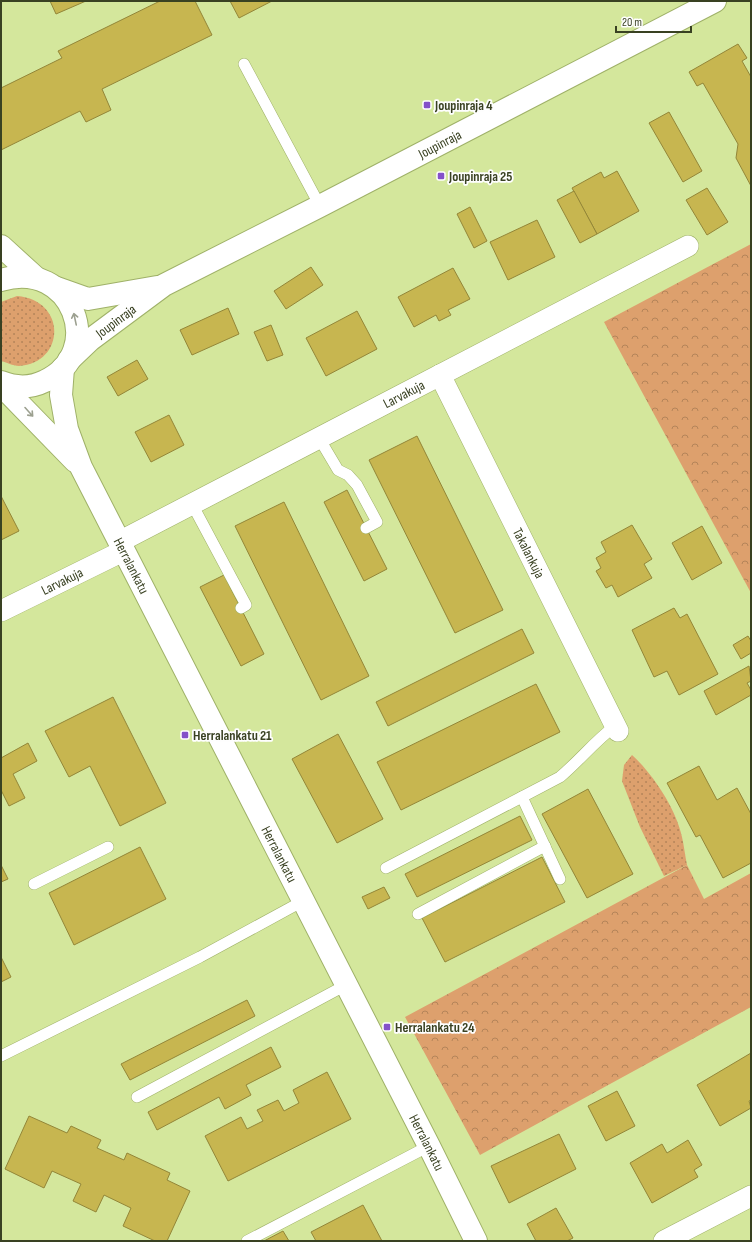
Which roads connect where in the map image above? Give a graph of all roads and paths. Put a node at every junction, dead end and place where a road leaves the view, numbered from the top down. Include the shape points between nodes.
1 (715, 1) edge
2 (244, 64) dead end
3 (320, 206) junction
4 (1, 246) edge
5 (688, 246) dead end
6 (35, 277) junction
7 (1, 280) edge
8 (164, 285) junction
9 (56, 288) junction
10 (66, 364) junction
11 (440, 375) junction
12 (1, 384) edge
13 (319, 438) junction
14 (81, 467) junction
15 (192, 504) junction
16 (366, 528) dead end
17 (121, 546) junction
18 (241, 608) dead end
19 (1, 611) edge
20 (617, 728) joint
21 (522, 797) junction
22 (545, 846) junction
23 (108, 847) dead end
24 (386, 868) dead end
25 (560, 879) dead end
26 (34, 884) dead end
27 (303, 901) junction
28 (418, 914) dead end
29 (346, 985) junction
30 (1, 1056) edge
31 (137, 1097) dead end
32 (430, 1146) junction
33 (751, 1196) edge
34 (247, 1241) edge
35 (476, 1241) edge
36 (664, 1241) edge

1 - 3 street, Joupinraja
2 - 3 lane
3 - 8 street, Joupinraja
4 - 6 street
5 - 11 street, Larvakuja
6 - 7 street via 18,276
6 - 9 street
8 - 9 street, Joupinraja via 88,299
8 - 10 street, Joupinraja via 90,340
10 -> 9 street, Herralankatu via 75,346 77,329 75,314 68,300
10 - 12 street, Joupinraja via 52,378 39,384 25,387
10 - 14 street, Herralankatu via 61,395 67,429
11 - 13 street, Larvakuja
11 - 20 street, Takalankuja
12 -> 14 street, Herralankatu
13 - 15 street, Larvakuja
13 - 16 lane via 338,470 348,475 357,485 377,522
14 - 17 street, Herralankatu
15 - 17 street, Larvakuja
15 - 18 lane via 246,606
17 - 19 street, Larvakuja
17 - 27 street, Herralankatu
20 - 21 lane via 597,740 580,760 560,777
21 - 22 lane
21 - 24 lane
22 - 25 lane
22 - 28 lane
23 - 26 lane
27 - 29 street, Herralankatu
27 - 30 lane via 200,957
29 - 31 lane
29 - 32 street, Herralankatu
32 - 34 lane
32 - 35 street, Herralankatu
33 - 36 street

